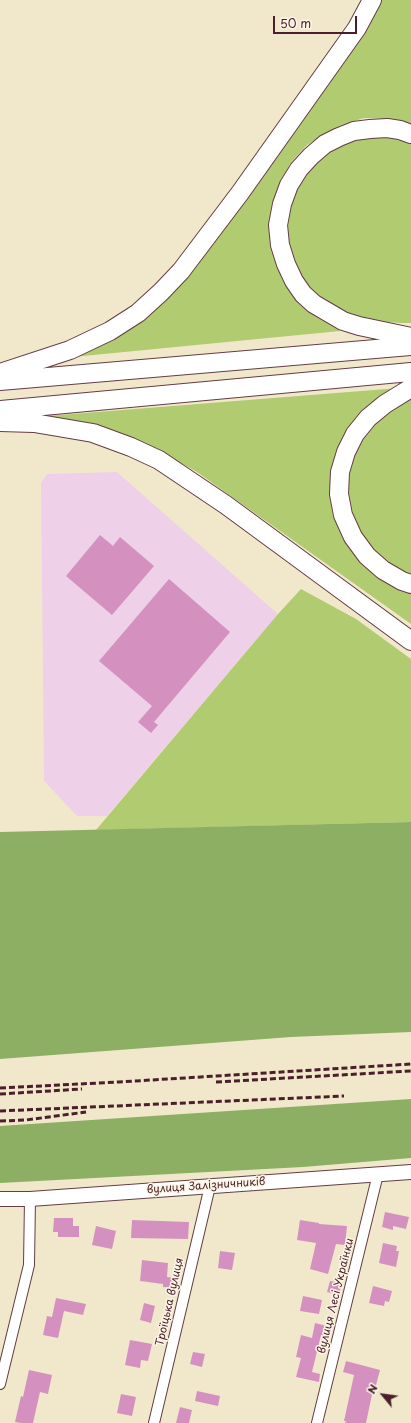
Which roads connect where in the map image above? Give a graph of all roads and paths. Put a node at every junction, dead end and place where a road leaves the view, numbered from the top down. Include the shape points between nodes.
1 (372, 0) edge
2 (411, 134) edge
3 (411, 337) edge
4 (411, 346) edge
5 (411, 372) edge
6 (0, 373) edge
7 (0, 381) edge
8 (411, 388) edge
9 (0, 410) edge
10 (0, 422) edge
11 (411, 584) edge
12 (411, 640) edge
13 (411, 1172) edge
14 (378, 1174) junction
15 (210, 1186) junction
16 (0, 1199) edge
17 (30, 1199) junction
18 (0, 1384) edge
19 (154, 1423) edge
20 (317, 1423) edge

1 - 6 highway via 357,28 245,187 181,271 161,292 138,313 110,331 70,350
2 - 3 highway via 387,128 370,129 339,136 325,144 299,169 289,185 278,225 280,246 286,264 303,294 314,304 343,321
4 - 7 highway
5 - 9 highway
8 - 11 highway via 385,404 368,418 355,434 340,472 339,494 343,515 353,537 367,556 383,570
10 - 12 highway via 34,423 93,433 131,446 159,460 226,505
13 - 14 street, вулиця Залізничників
14 - 15 street, вулиця Залізничників
14 - 20 street, вулиця Лесі Українки
15 - 17 street, вулиця Залізничників
15 - 19 street, Троїцька вулиця
16 - 17 street, вулиця Залізничників
17 - 18 street via 29,1265

